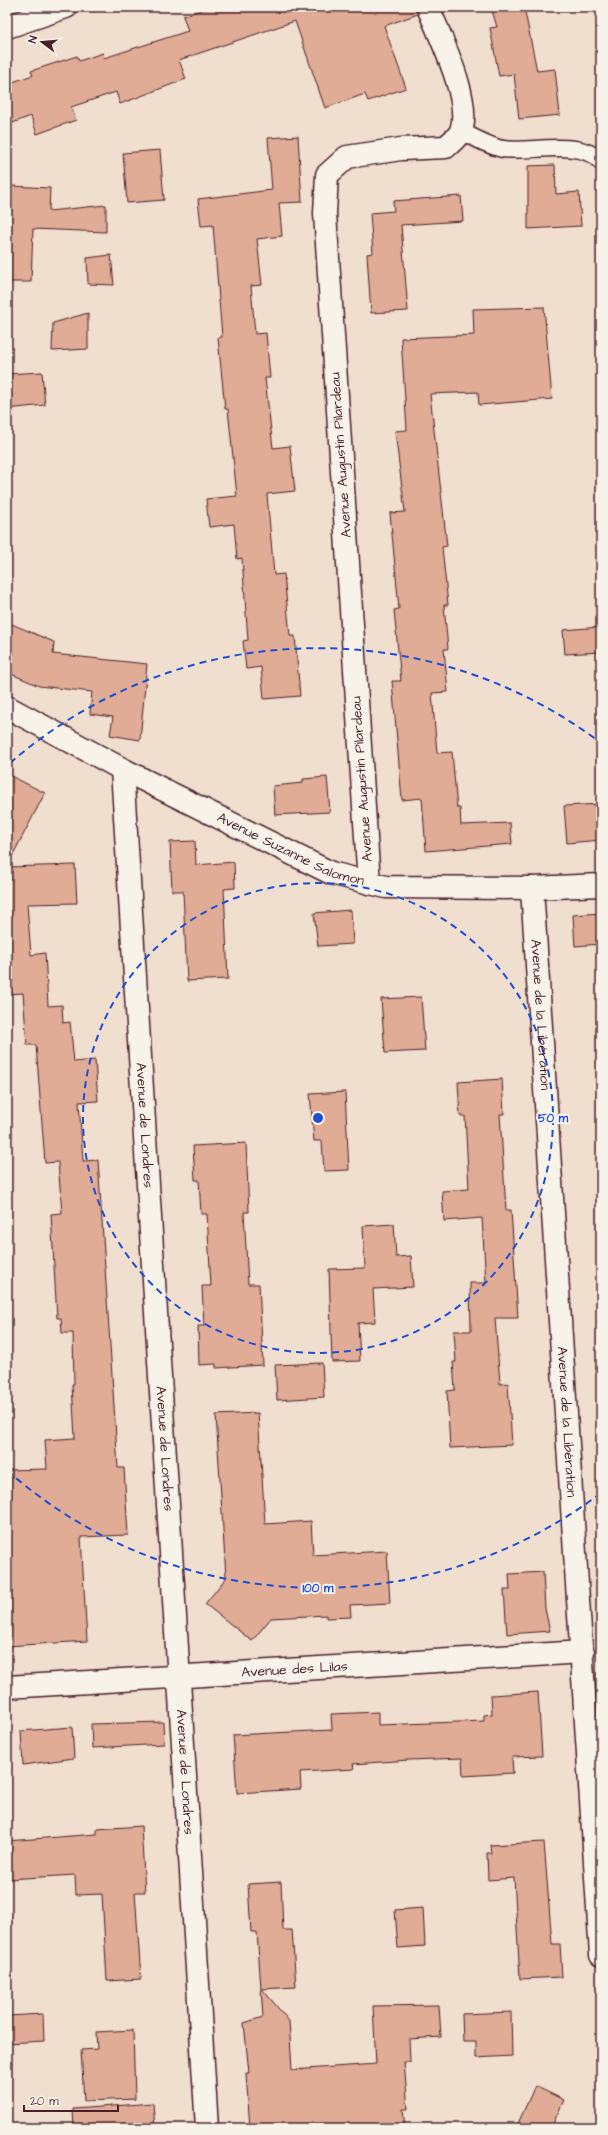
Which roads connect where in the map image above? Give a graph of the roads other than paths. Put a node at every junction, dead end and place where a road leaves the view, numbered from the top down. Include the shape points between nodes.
1 (66, 7) edge
2 (428, 7) edge
3 (7, 27) edge
4 (461, 132) junction
5 (601, 162) edge
6 (7, 707) edge
7 (122, 769) junction
8 (368, 883) junction
9 (601, 885) edge
10 (532, 888) junction
11 (583, 1652) junction
12 (179, 1678) junction
13 (7, 1687) edge
14 (601, 1955) edge
15 (207, 2128) edge

1 - 3 street
2 - 4 street via 458,83 463,106
4 - 5 lane via 502,149 575,149 595,155
4 - 8 street, Avenue Augustin Pilardeau via 446,147 347,157 328,175 325,213
6 - 7 street, Avenue Suzanne Salomon
7 - 8 street, Avenue Suzanne Salomon via 331,873
7 - 12 street, Avenue de Londres
8 - 10 street, Avenue Suzanne Salomon via 386,887
9 - 10 street, Avenue Suzanne Salomon
10 - 11 street, Avenue de la Libération
11 - 12 street, Avenue des Lilas
11 - 14 street, Avenue de la Libération
12 - 13 street, Avenue des Lilas
12 - 15 street, Avenue de Londres

